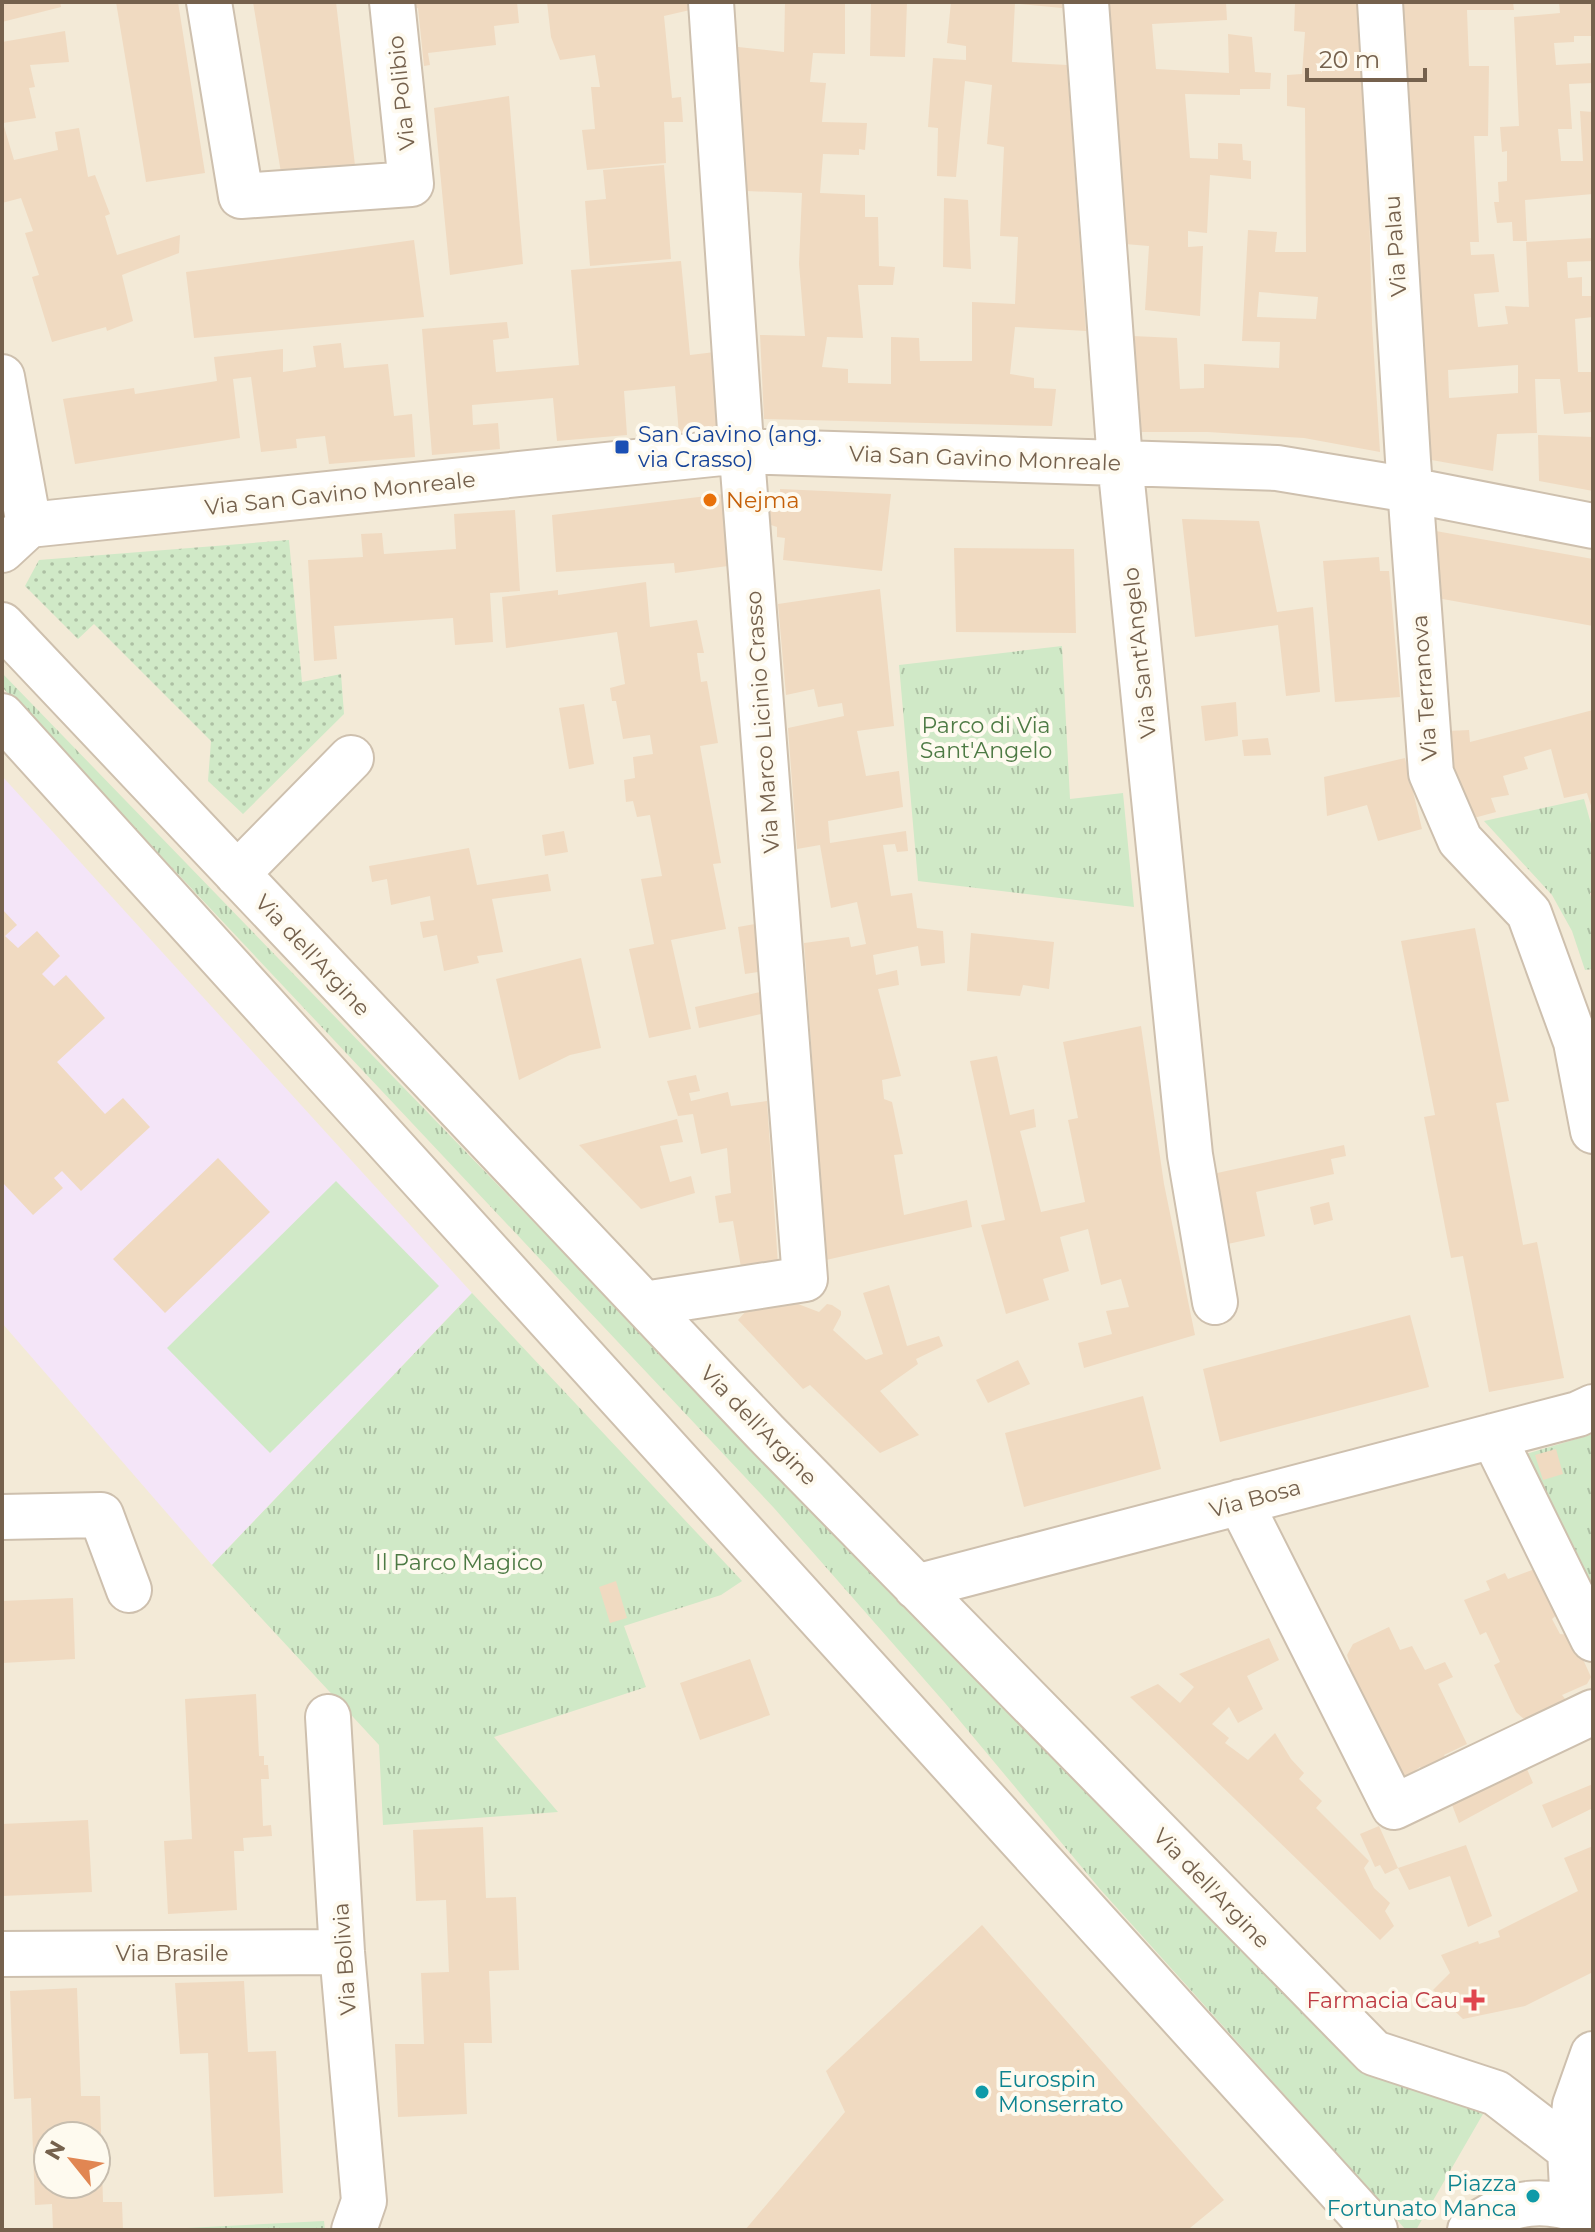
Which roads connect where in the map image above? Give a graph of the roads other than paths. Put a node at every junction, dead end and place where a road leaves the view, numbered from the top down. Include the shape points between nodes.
1 (209, 2) edge
2 (392, 2) edge
3 (711, 2) edge
4 (1086, 2) edge
5 (1380, 2) edge
6 (2, 377) edge
7 (741, 451) junction
8 (1120, 462) junction
9 (1410, 490) junction
10 (1593, 526) edge
11 (16, 538) edge
12 (2, 625) edge
13 (2, 716) edge
14 (351, 758) dead end
15 (237, 874) junction
16 (1593, 1131) edge
17 (1215, 1302) dead end
18 (644, 1304) junction
19 (1593, 1407) edge
20 (1493, 1436) junction
21 (1240, 1502) junction
22 (2, 1517) edge
23 (916, 1587) junction
24 (129, 1590) dead end
25 (1593, 1639) edge
26 (1593, 1712) edge
27 (328, 1717) dead end
28 (342, 1952) junction
29 (2, 1954) edge
30 (1593, 2054) edge
31 (1570, 2150) junction
32 (1583, 2211) edge
33 (359, 2215) edge
34 (1375, 2230) edge
35 (1470, 2230) edge

1 - 2 street, Via Polibio via 241,196 411,184
3 - 7 street, Via Marco Licinio Crasso
4 - 8 street, Via Sant'Angelo
5 - 9 street, Via Palau
6 - 11 street
7 - 8 street, Via San Gavino Monreale
7 - 11 street, Via San Gavino Monreale
7 - 18 street, Via Marco Licinio Crasso via 805,1279
8 - 9 street, Via San Gavino Monreale via 1277,468
8 - 17 street, Via Sant'Angelo via 1190,1155
9 - 10 street, Via San Gavino Monreale
9 - 16 street, Via Terranova via 1431,773 1460,840 1529,913 1576,1042
12 - 15 street, Via dell'Argine
13 - 34 street
14 - 15 street
15 - 18 street, Via dell'Argine
18 - 23 street, Via dell'Argine
19 - 20 street, Via Bosa
20 - 21 street, Via Bosa
20 - 25 street
21 - 23 street, Via Bosa
21 - 26 street via 1394,1807
22 - 24 street via 101,1515
23 - 31 street, Via dell'Argine via 1374,2053 1496,2093
27 - 28 street, Via Bolivia
28 - 29 street, Via Brasile
28 - 33 street, Via Bolivia
30 - 31 street via 1575,2105
31 - 32 street
32 - 35 street via 1558,2203 1526,2203 1495,2213

